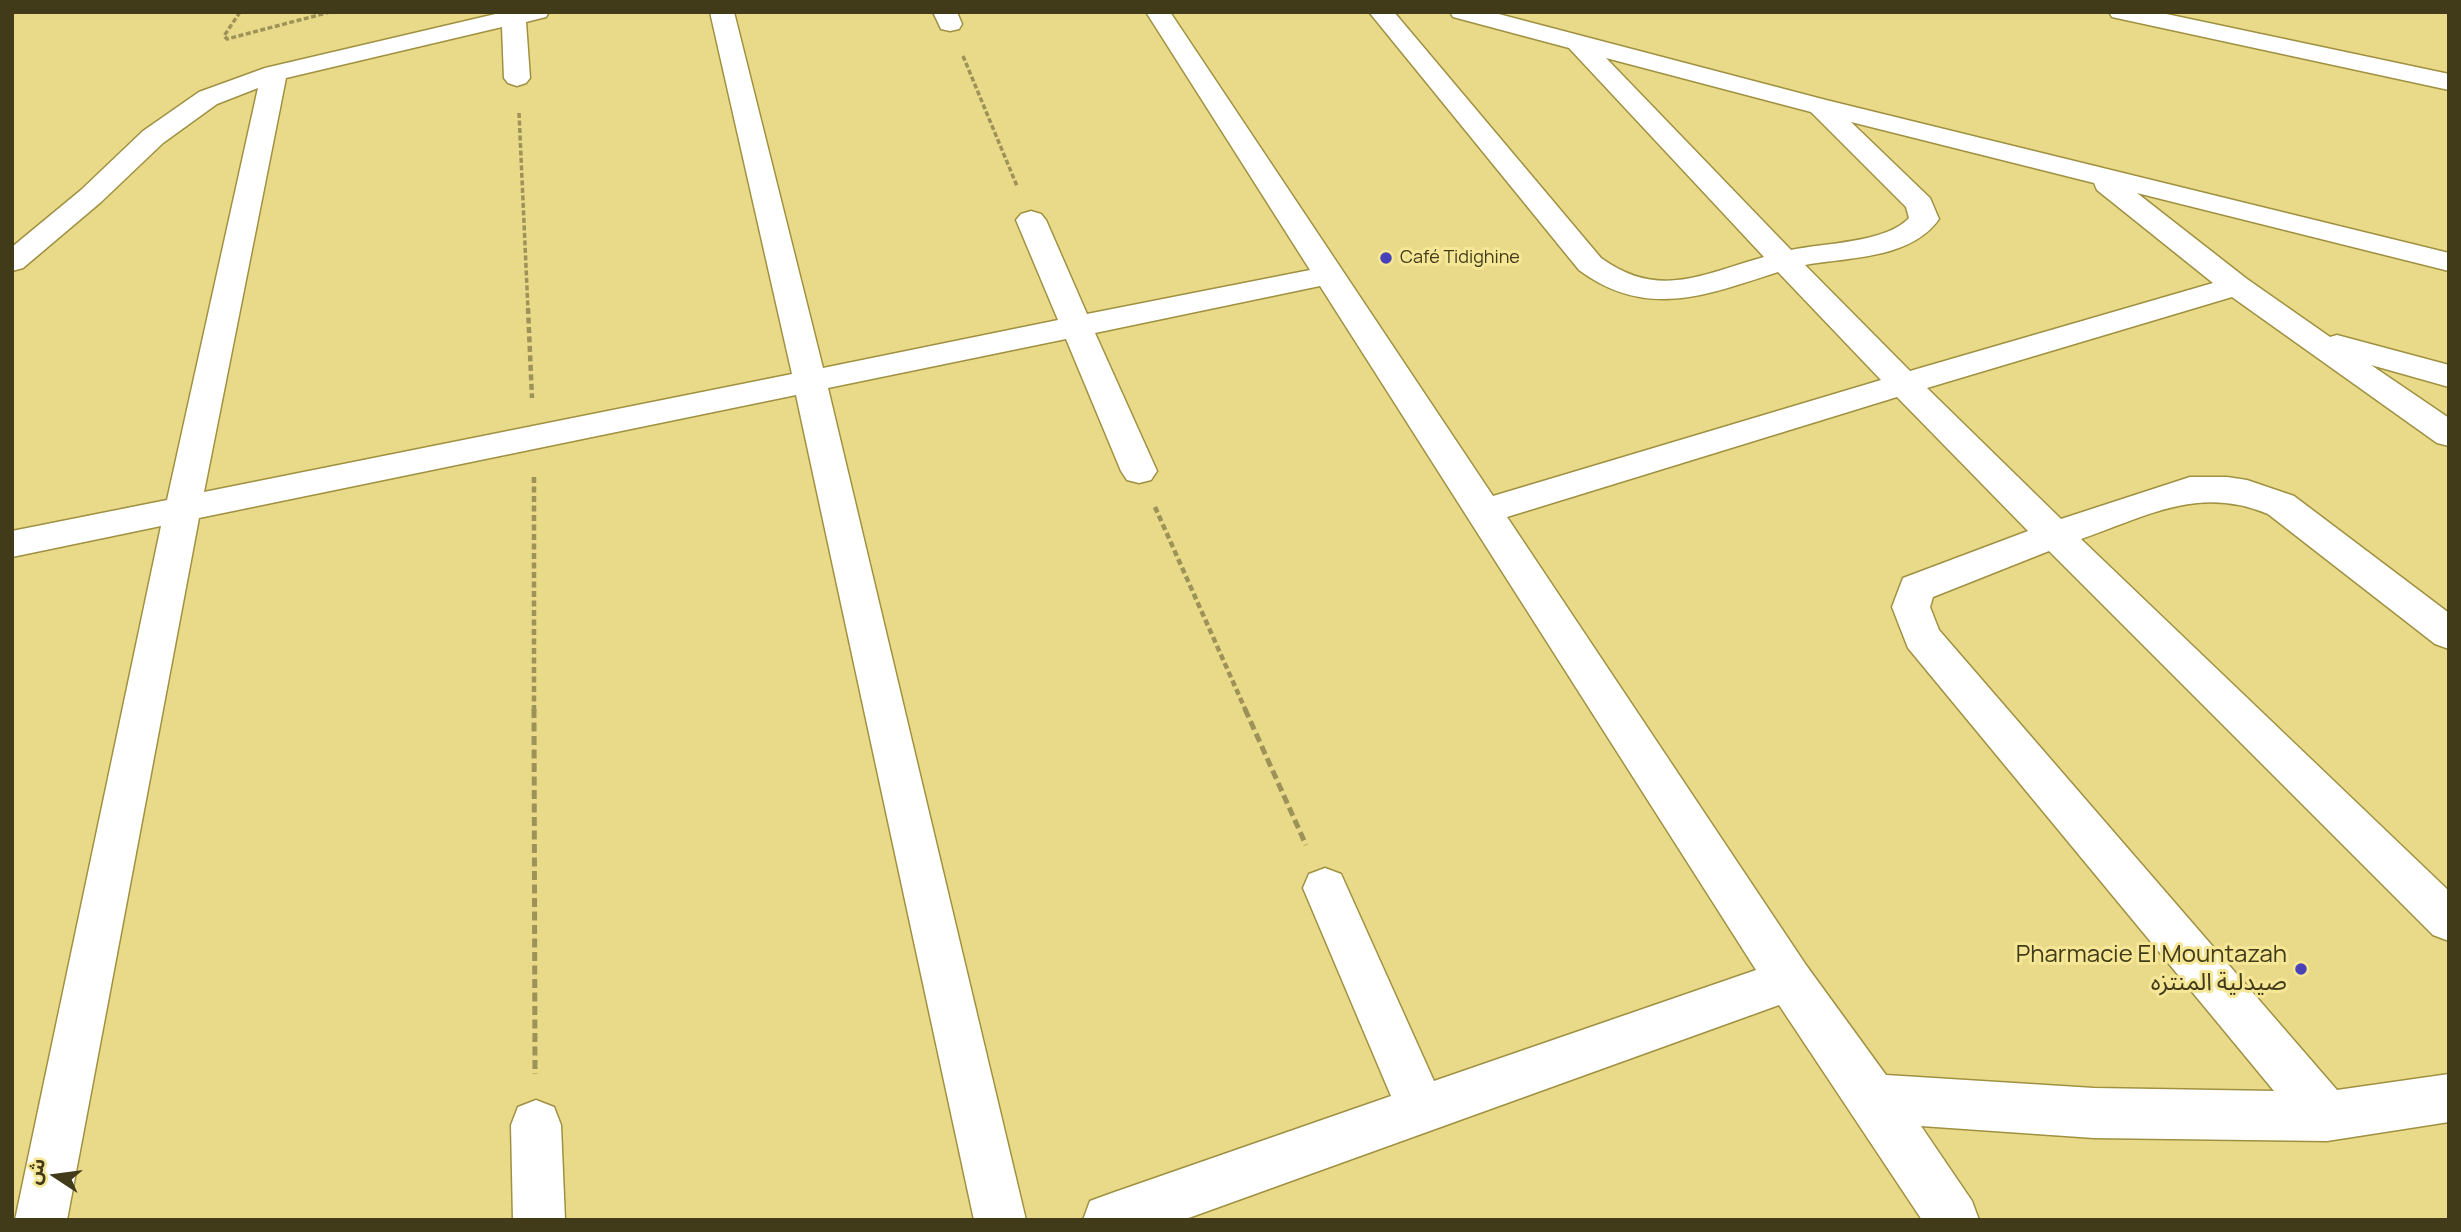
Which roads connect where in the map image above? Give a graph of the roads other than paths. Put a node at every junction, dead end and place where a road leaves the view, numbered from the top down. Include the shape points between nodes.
1 (722, 12) edge
2 (1158, 12) edge
3 (1381, 12) edge
4 (1462, 12) edge
5 (2122, 12) edge
6 (526, 15) edge
7 (1577, 42) junction
8 (274, 73) junction
9 (517, 78) road end
10 (2449, 82) edge
11 (1818, 106) junction
12 (2098, 176) junction
13 (1031, 220) road end
14 (1783, 261) junction
15 (12, 262) edge
16 (2449, 262) edge
17 (1329, 275) junction
18 (2236, 286) junction
19 (1079, 327) junction
20 (2308, 337) junction
21 (2449, 376) edge
22 (810, 382) junction
23 (1903, 384) junction
24 (2449, 435) edge
25 (1139, 471) road end
26 (183, 508) junction
27 (1483, 512) junction
28 (2054, 535) junction
29 (12, 544) edge
30 (2449, 634) edge
31 (1325, 888) road end
32 (2449, 921) edge
33 (1789, 980) junction
34 (2449, 1098) edge
35 (1873, 1099) junction
36 (1422, 1110) junction
37 (2327, 1116) junction
38 (536, 1125) road end
39 (41, 1220) edge
40 (538, 1220) edge
41 (1000, 1220) edge
42 (1109, 1220) edge
43 (1953, 1220) edge

1 - 22 street
2 - 17 street
3 - 14 street via 1590,264 1611,280 1662,291 1694,288
4 - 7 street
5 - 10 street
6 - 8 street
6 - 9 street
7 - 11 street
7 - 14 street
8 - 15 street via 219,93 182,115
8 - 26 street
11 - 12 street
11 - 14 street via 1920,204 1924,219 1912,232 1894,239
12 - 16 street
12 - 18 street
13 - 19 street
14 - 23 street
17 - 19 street
17 - 27 street
18 - 20 street
18 - 23 street
19 - 22 street
19 - 25 street
20 - 21 street
20 - 24 street
22 - 26 street
22 - 41 street
23 - 27 street
23 - 28 street
26 - 29 street
26 - 39 street
27 - 33 street
28 - 30 street via 2190,489 2225,487 2254,494 2281,506
28 - 32 street
28 - 37 street via 1916,589 1911,607 1922,637
31 - 36 street
33 - 35 street
33 - 36 street
34 - 37 street
35 - 37 street via 2094,1113
35 - 43 street
36 - 42 street
38 - 40 street

